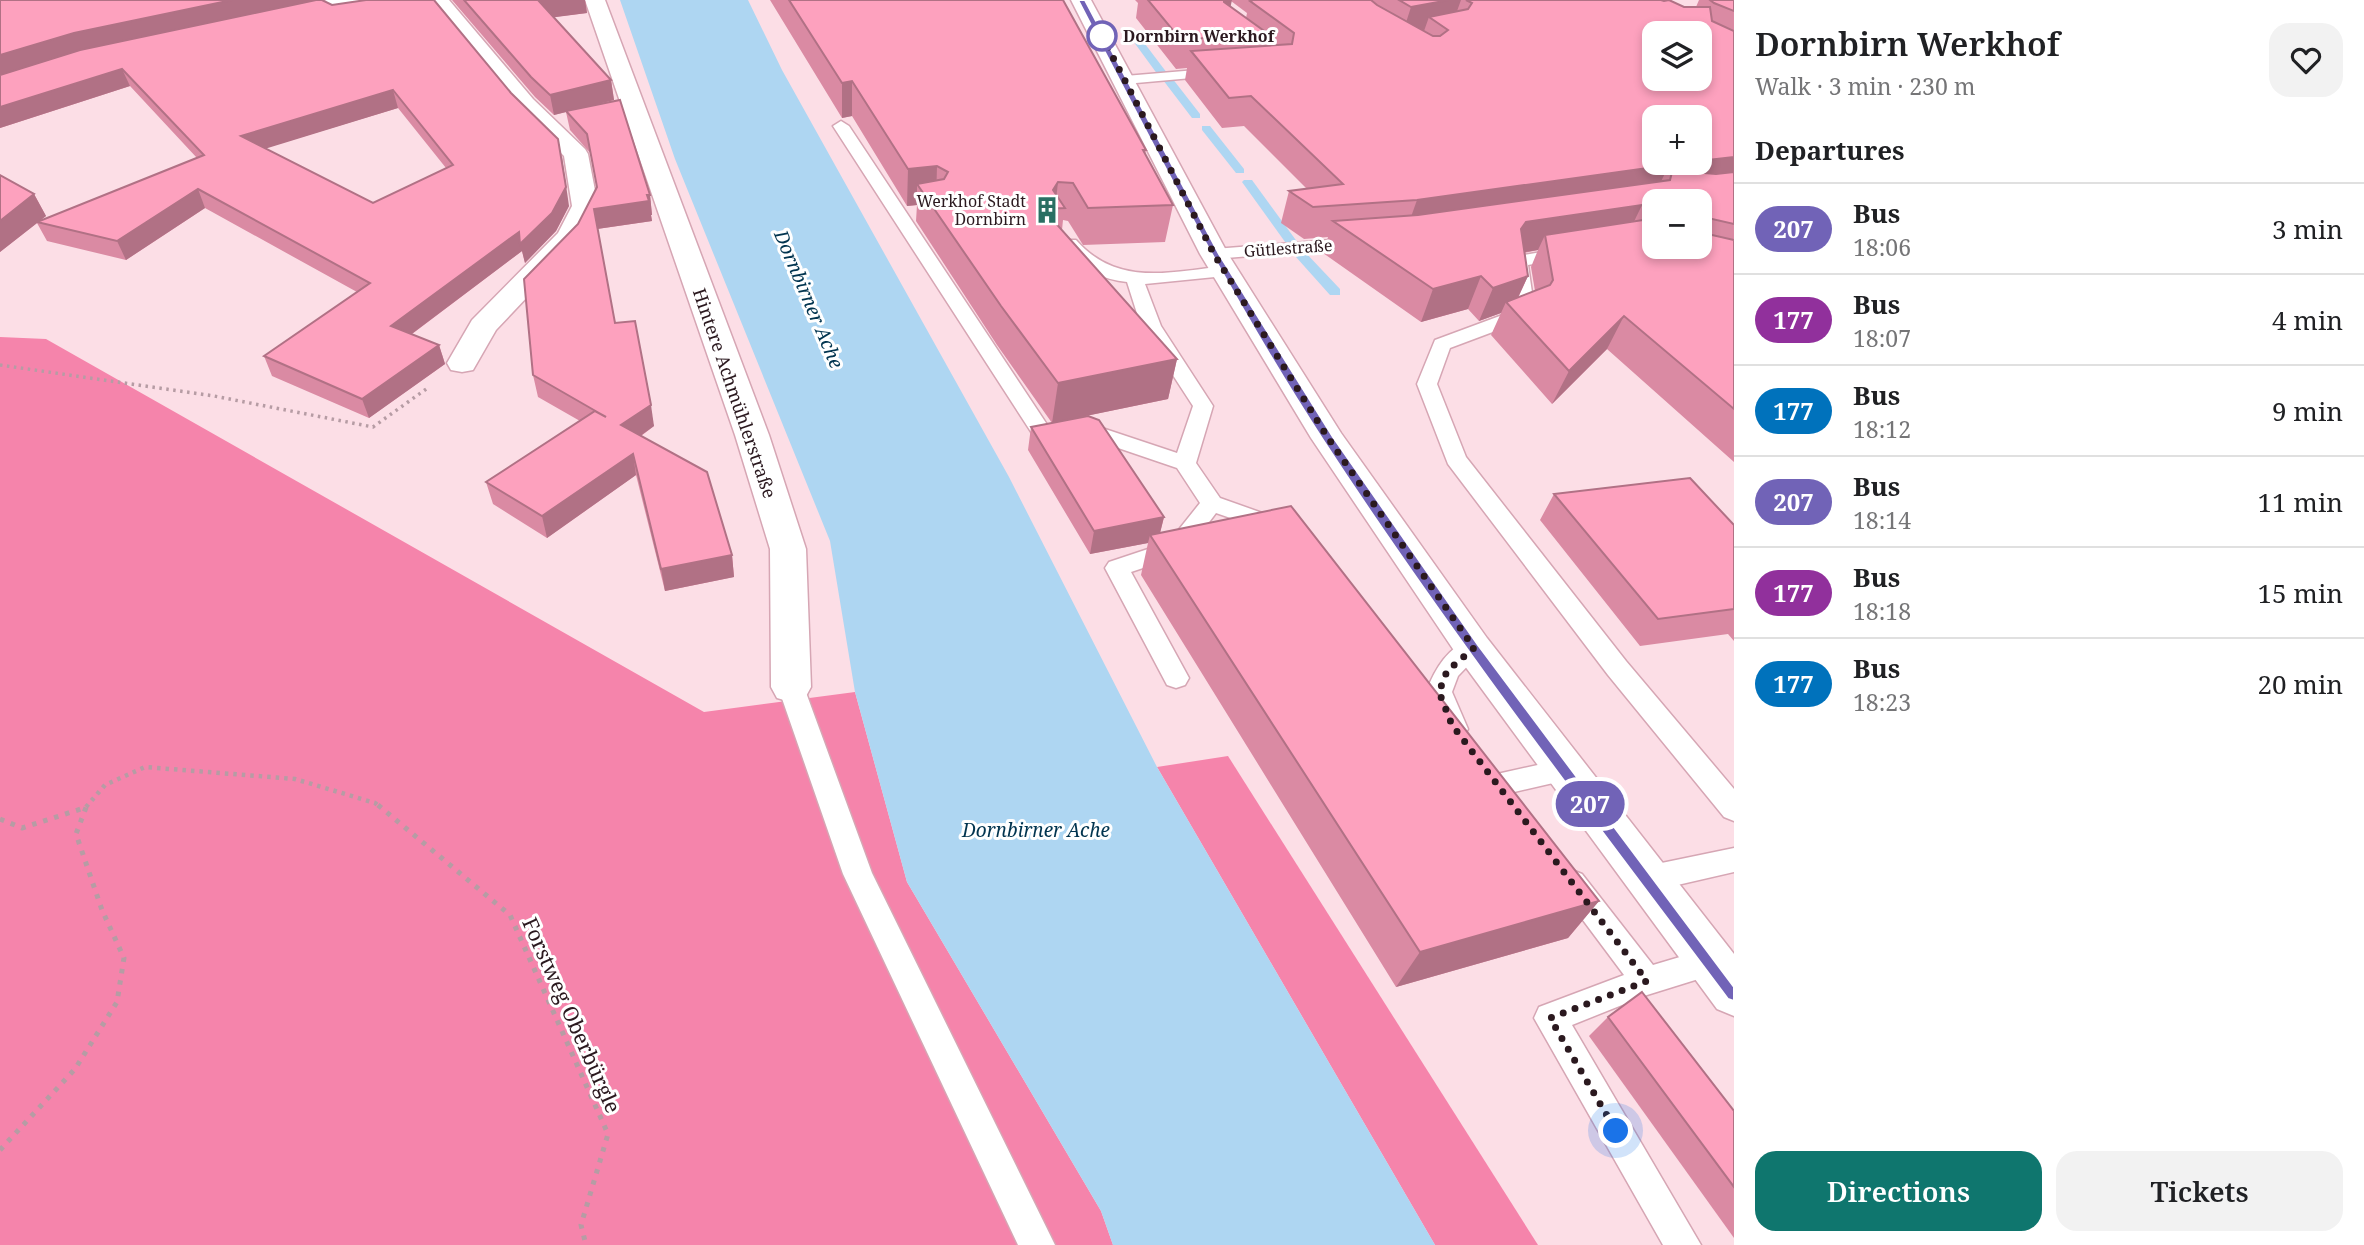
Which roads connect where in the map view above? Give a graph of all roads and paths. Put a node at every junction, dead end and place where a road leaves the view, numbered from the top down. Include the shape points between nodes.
1 (438, 0) edge
2 (595, 0) edge
3 (1082, 0) edge
4 (360, 5) edge
5 (265, 20) edge
6 (1241, 70) edge
7 (1125, 80) junction
8 (841, 126) edge
9 (924, 212) edge
10 (900, 215) junction
11 (1060, 226) edge
12 (1378, 241) edge
13 (1586, 250) edge
14 (1220, 262) junction
15 (1135, 280) junction
16 (462, 363) joint
17 (0, 365) edge
18 (1185, 463) junction
19 (1212, 503) junction
20 (1295, 532) edge
21 (1474, 648) junction
22 (1176, 678) dead end
23 (791, 687) joint
24 (1565, 770) junction
25 (85, 808) junction
26 (1734, 808) edge
27 (0, 819) edge
28 (1734, 860) edge
29 (1555, 861) edge
30 (1647, 879) junction
31 (1710, 962) junction
32 (1647, 981) junction
33 (1734, 993) edge
34 (0, 1150) edge
35 (586, 1245) edge
36 (1037, 1245) edge
37 (1683, 1245) edge

1 - 16 street via 558,124 576,154 585,206 570,237 483,326
2 - 23 street, Hintere Achmühlerstraße via 623,109 752,435 788,549
3 - 7 street, Gütlestraße
4 - 5 street via 323,7
6 - 7 lane
7 - 14 street, Gütlestraße
8 - 10 lane
9 - 10 lane
10 - 18 lane via 1042,432 1084,429
11 - 15 lane via 1077,255 1097,269
12 - 14 lane, Gütlestraße
13 - 26 lane via 1520,261 1526,313 1442,344 1427,384 1455,458 1617,668
14 - 15 lane
14 - 21 street, Gütlestraße via 1328,438
15 - 18 lane via 1151,326 1203,406
16 - 17 path via 373,427 214,396
18 - 19 lane
19 - 20 lane
19 - 22 lane via 1177,548 1117,568
21 - 24 street, Gütlestraße
21 - 24 lane via 1447,671 1439,692 1452,725 1492,778
23 - 36 lane via 858,874
24 - 30 street, Gütlestraße
25 - 27 path via 22,828
25 - 34 path via 76,834 124,958 117,1002 75,1069
25 - 35 path, Forstweg Oberbürgle via 105,785 145,766 295,779 374,803 510,915 608,1134 581,1225
28 - 30 lane
29 - 32 lane
30 - 31 street, Gütlestraße
31 - 32 lane
31 - 33 street, Gütlestraße
32 - 37 lane via 1550,1018

